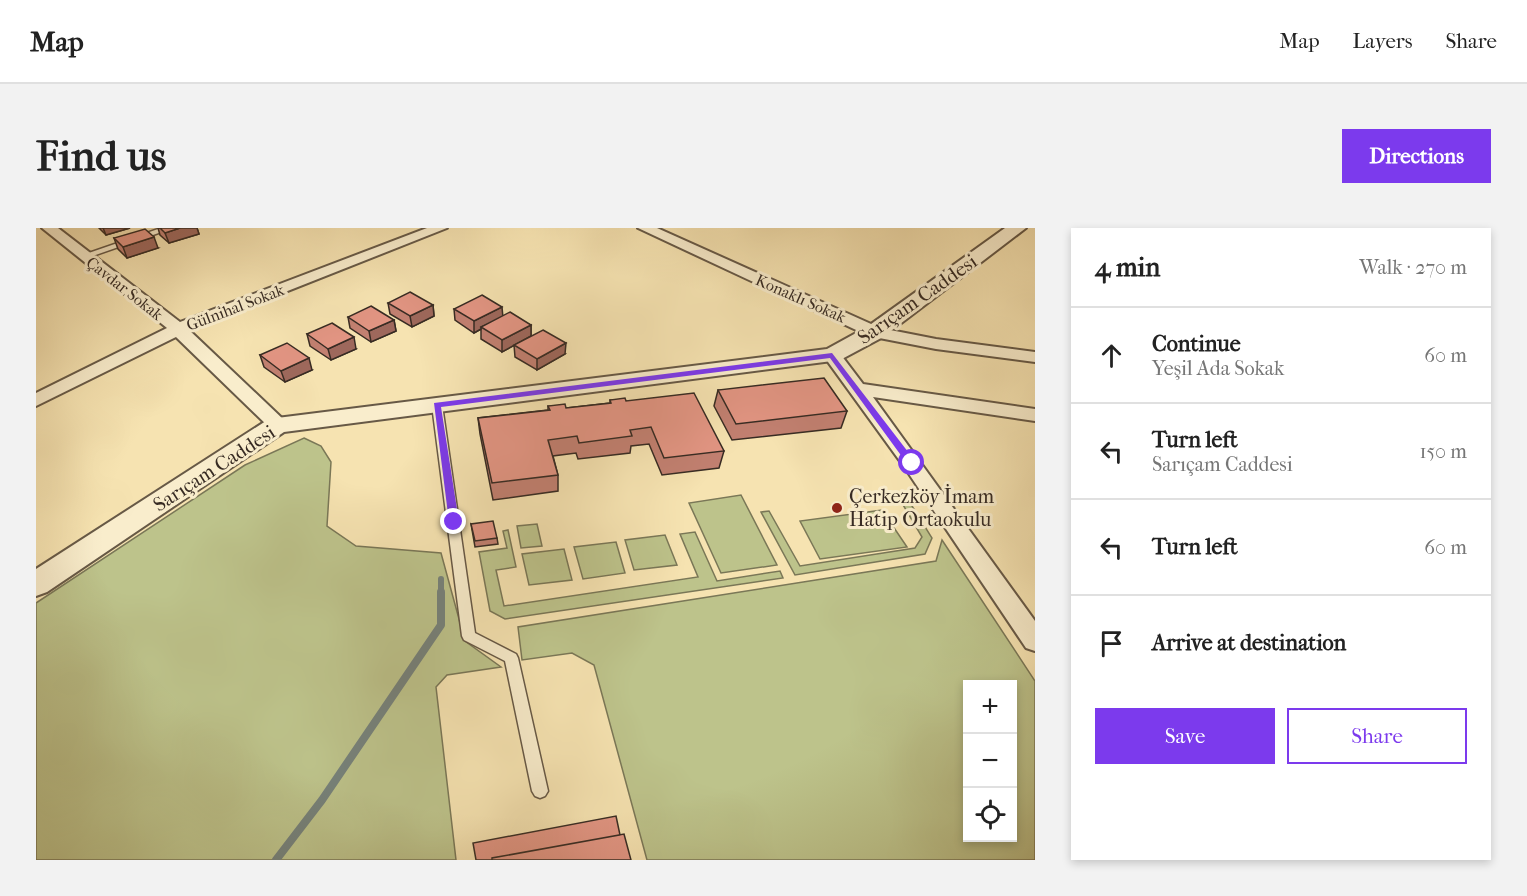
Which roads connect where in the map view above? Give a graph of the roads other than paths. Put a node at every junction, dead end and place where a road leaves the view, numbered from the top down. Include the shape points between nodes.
1 (49, 228) edge
2 (169, 228) edge
3 (440, 228) edge
4 (645, 228) edge
5 (1017, 228) edge
6 (84, 256) junction
7 (178, 329) junction
8 (875, 332) junction
9 (936, 344) junction
10 (840, 351) junction
11 (1035, 357) edge
12 (857, 389) junction
13 (36, 400) edge
14 (437, 405) junction
15 (1035, 415) edge
16 (278, 425) junction
17 (36, 584) edge
18 (1035, 641) edge
19 (540, 791) dead end

1 - 6 street, Çavdar Sokak
2 - 6 lane
3 - 7 street, Gülnihal Sokak
4 - 8 street, Konaklı Sokak
5 - 8 street, Sarıçam Caddesi
6 - 7 street, Çavdar Sokak
7 - 13 street, Gülnihal Sokak
7 - 16 street, Çavdar Sokak
8 - 9 street, Konaklı Sokak
8 - 10 street, Sarıçam Caddesi
9 - 10 street
9 - 11 street, Konaklı Sokak
10 - 12 street
10 - 14 street, Sarıçam Caddesi
12 - 15 street
12 - 18 street
14 - 16 street, Sarıçam Caddesi
14 - 19 lane via 469,636 511,658
16 - 17 street, Sarıçam Caddesi

